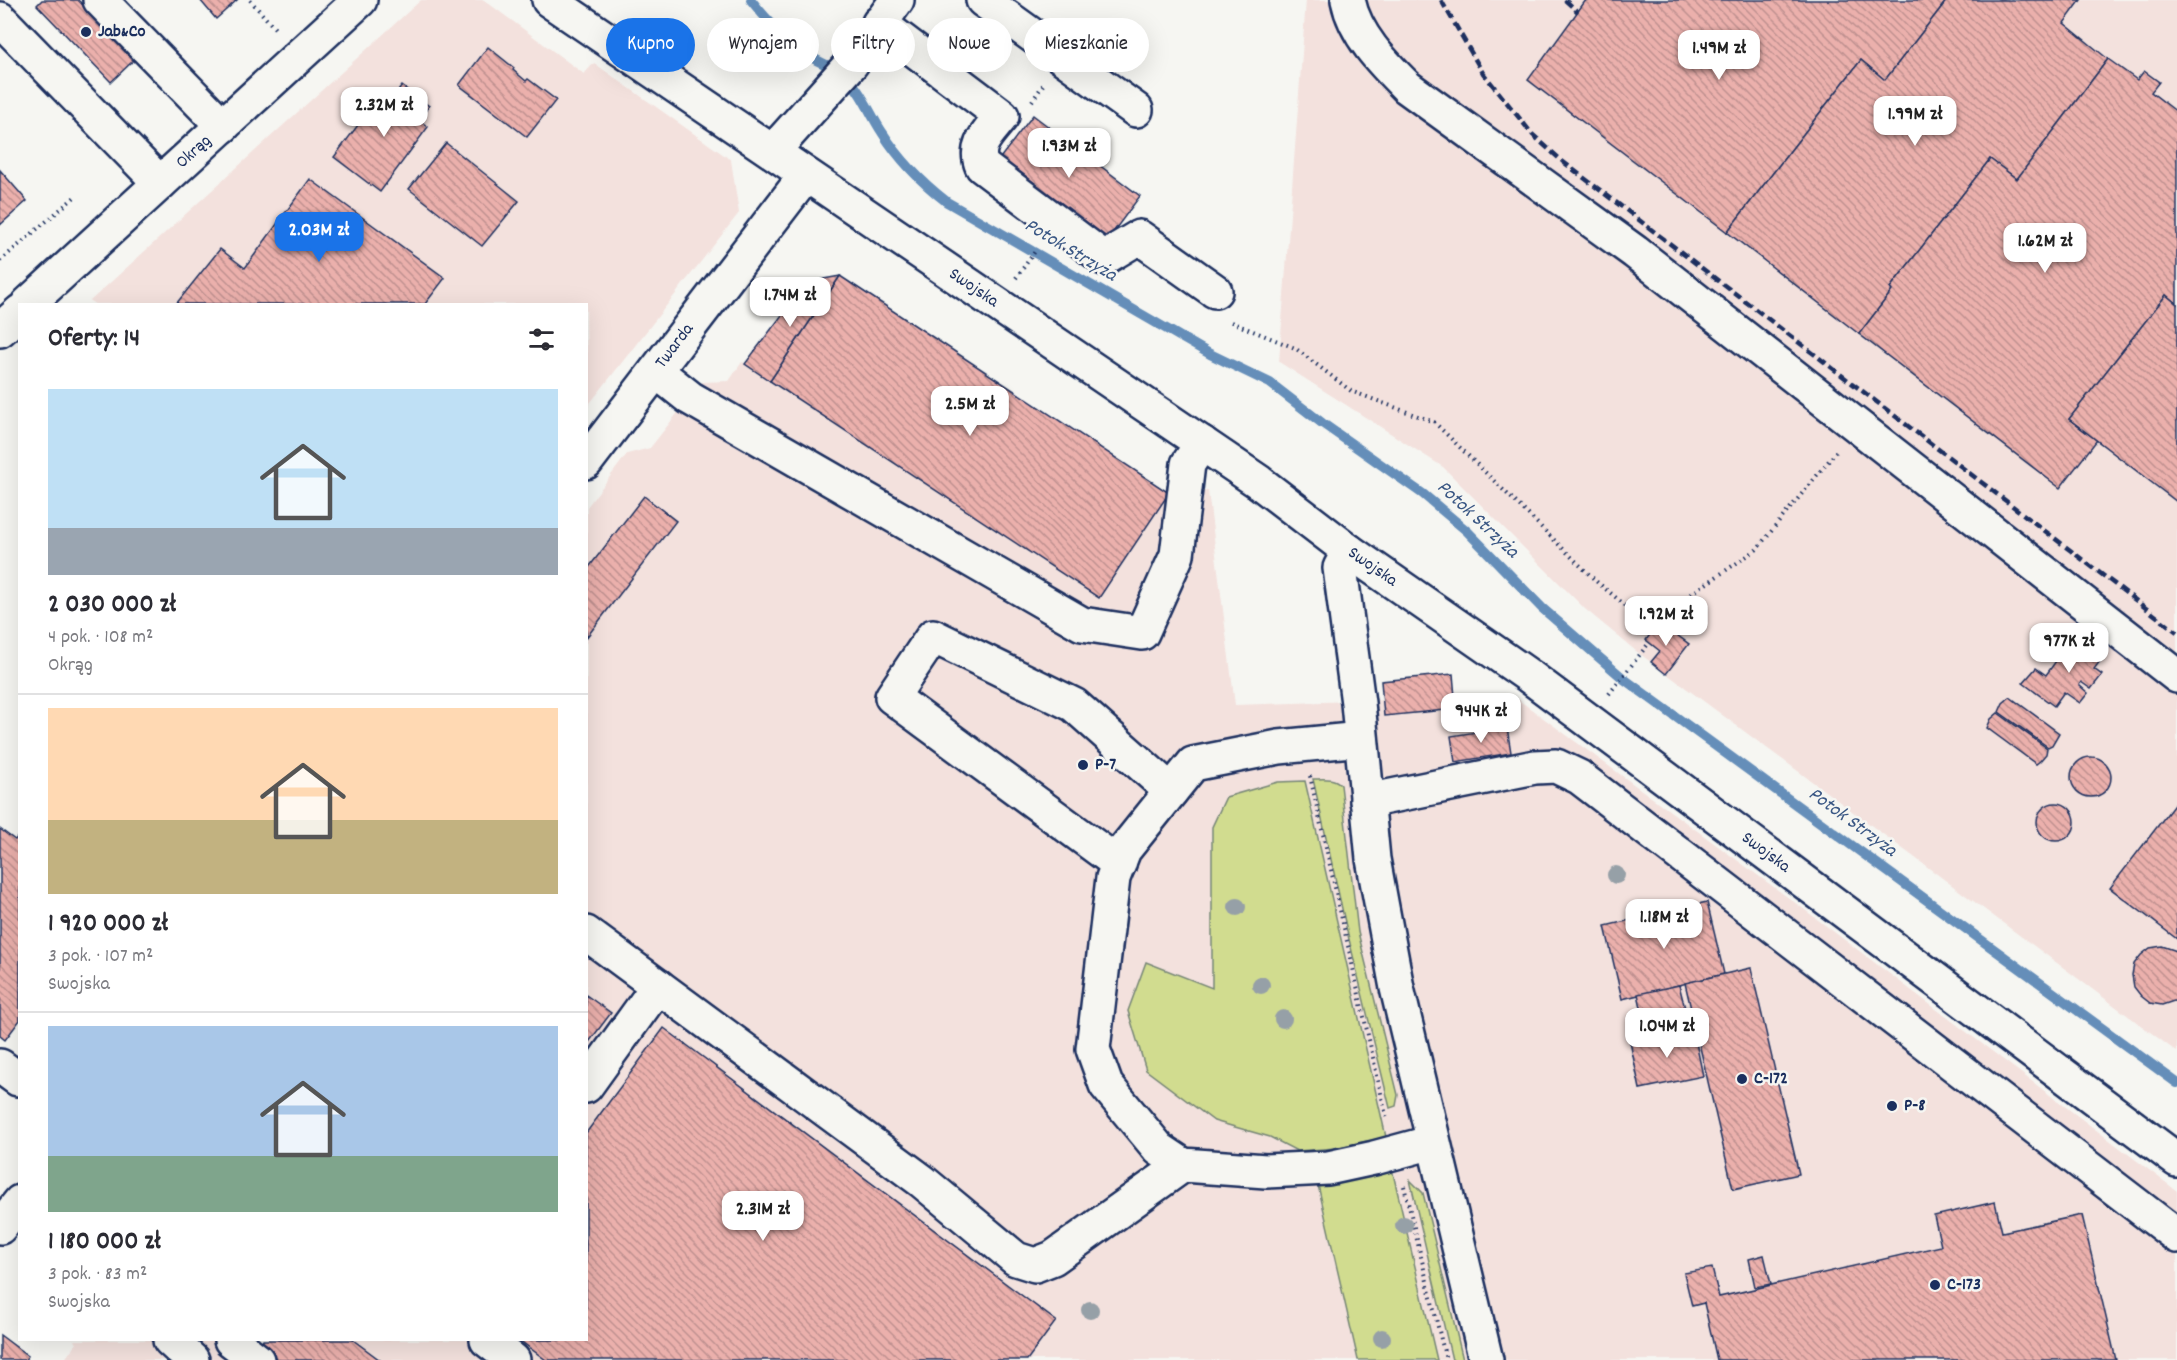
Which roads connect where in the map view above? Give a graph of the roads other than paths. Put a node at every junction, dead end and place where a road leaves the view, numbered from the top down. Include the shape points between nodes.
1 (100, 0) edge
2 (360, 0) edge
3 (549, 0) edge
4 (982, 0) edge
5 (1348, 0) edge
6 (890, 7) edge
7 (0, 19) edge
8 (1136, 110) dead end
9 (223, 126) junction
10 (772, 151) junction
11 (806, 175) junction
12 (160, 183) junction
13 (1215, 291) road end
14 (29, 303) edge
15 (18, 314) edge
16 (0, 330) edge
17 (656, 371) junction
18 (1202, 443) junction
19 (588, 459) edge
20 (1349, 551) junction
21 (2177, 676) edge
22 (1361, 739) junction
23 (1171, 791) junction
24 (1367, 801) junction
25 (1119, 864) junction
26 (588, 934) edge
27 (658, 986) junction
28 (0, 1066) edge
29 (18, 1079) edge
30 (588, 1083) edge
31 (1433, 1142) junction
32 (2177, 1160) edge
33 (1183, 1165) junction
34 (18, 1204) edge
35 (0, 1227) edge
36 (2177, 1236) edge
37 (171, 1341) edge
38 (232, 1341) edge
39 (488, 1341) edge
40 (192, 1360) edge
41 (257, 1360) edge
42 (513, 1360) edge
43 (1486, 1360) edge

1 - 9 street
2 - 9 street, Okrąg
3 - 10 street, Swojska
4 - 8 street
5 - 21 street via 1375,55 1407,87 1635,252
6 - 10 street via 842,75
6 - 13 street via 1002,116 979,146 982,166 1104,258 1139,237
7 - 12 street
9 - 12 street, Okrąg
10 - 11 street, Swojska
11 - 17 street, Twarda
11 - 18 street, Swojska
12 - 14 street, Okrąg
15 - 16 street
17 - 18 street via 690,398 1082,624 1142,633 1177,555 1188,464
17 - 19 street, Twarda
18 - 20 street, Swojska
20 - 22 street via 1340,568
20 - 32 street, Swojska via 1538,683
22 - 23 street via 1279,747 1193,764
22 - 24 street
23 - 25 street via 1124,850
23 - 25 street via 1074,705 933,636 892,697
24 - 31 street via 1372,859
24 - 36 street via 1535,767 1557,766 1579,777
25 - 33 street via 1113,878 1093,1049 1106,1084 1159,1149
26 - 27 street
27 - 30 street
27 - 33 street via 922,1181 1016,1259 1035,1265 1053,1258
28 - 29 street
31 - 33 street via 1328,1168 1266,1171
31 - 43 street
34 - 35 street
37 - 40 street
38 - 41 street
39 - 42 street

